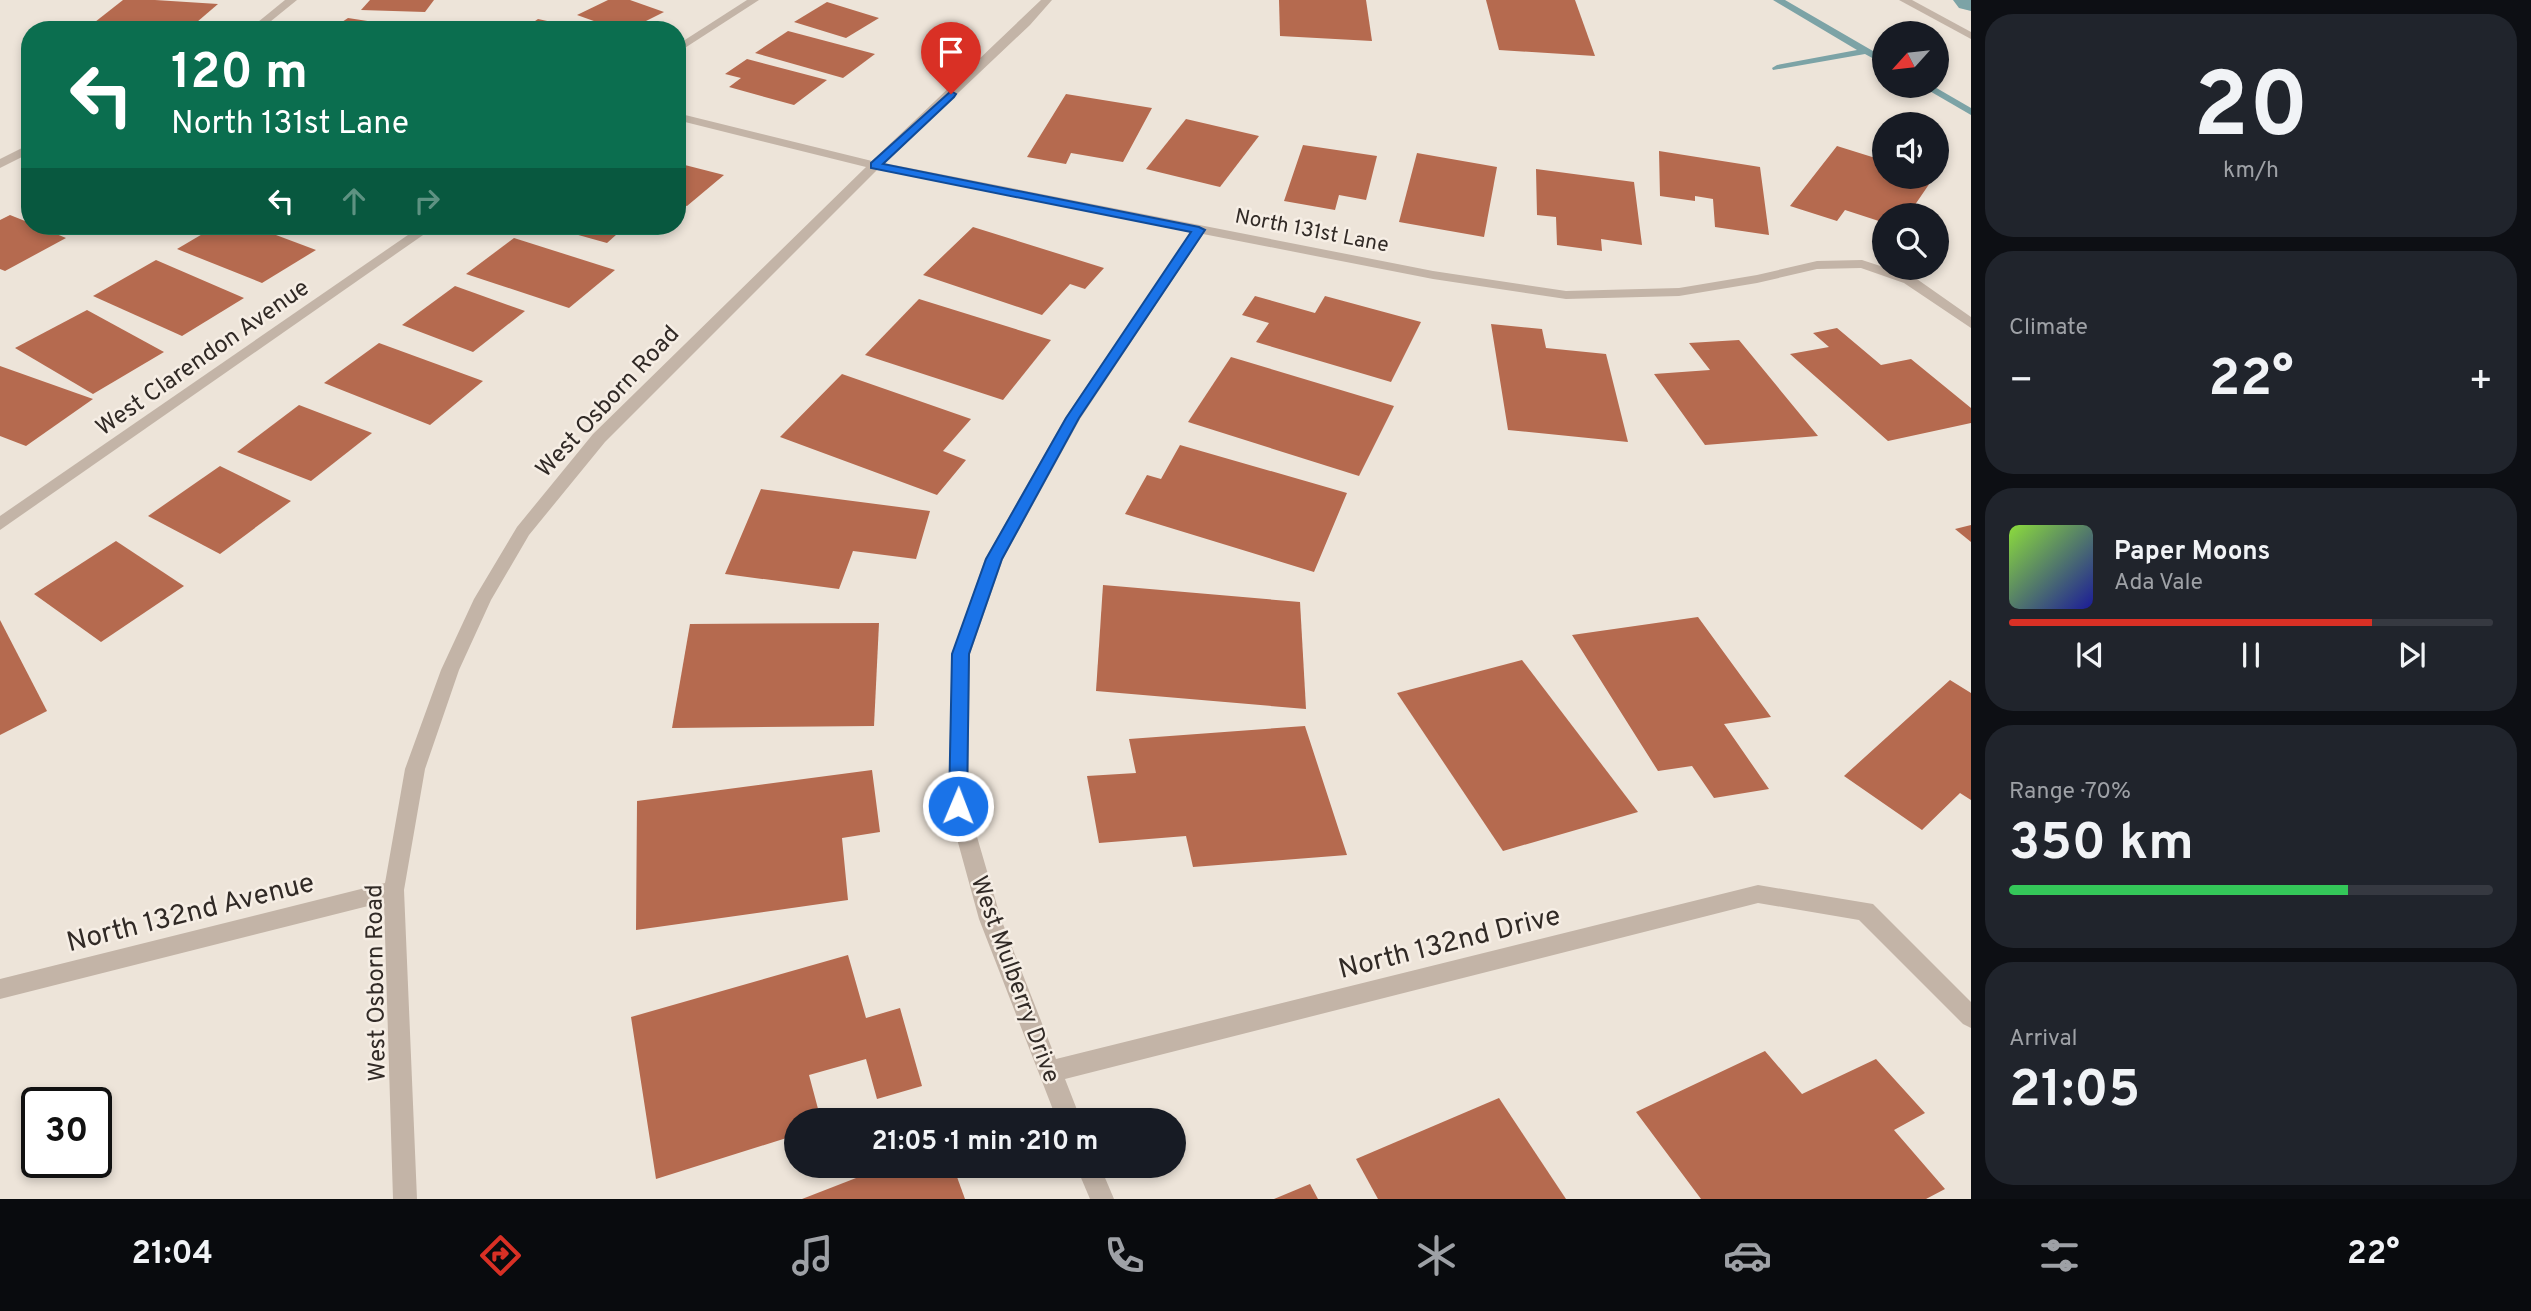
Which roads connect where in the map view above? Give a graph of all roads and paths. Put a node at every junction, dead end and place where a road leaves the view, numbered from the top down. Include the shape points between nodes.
1 (292, 0) edge
2 (754, 0) edge
3 (1047, 0) edge
4 (1904, 0) edge
5 (265, 21) edge
6 (1971, 36) edge
7 (686, 44) edge
8 (686, 118) edge
9 (21, 153) edge
10 (0, 164) edge
11 (875, 166) junction
12 (1199, 230) junction
13 (414, 235) edge
14 (1971, 324) edge
15 (0, 524) edge
16 (394, 890) junction
17 (0, 989) edge
18 (1971, 1017) edge
19 (1049, 1072) junction
20 (1064, 1108) edge
21 (1093, 1178) edge
22 (405, 1199) edge
23 (1102, 1199) edge

1 - 5 street
2 - 7 street
3 - 11 street, West Osborn Road
4 - 6 street
8 - 11 street, North 131st Lane
9 - 10 street
11 - 12 street, North 131st Lane
11 - 16 street, West Osborn Road via 599,438 523,531 483,599 450,670 415,769
12 - 14 street, North 131st Lane via 1433,275 1566,295 1679,292 1817,265 1862,264 1909,280
12 - 19 street, West Mulberry Drive via 1066,429 994,559 961,654 958,806 990,919
13 - 15 street, West Clarendon Avenue
16 - 17 street, North 132nd Avenue
16 - 22 street, West Osborn Road
18 - 19 street, North 132nd Drive via 1865,911 1758,894
19 - 20 street, West Mulberry Drive
21 - 23 street

